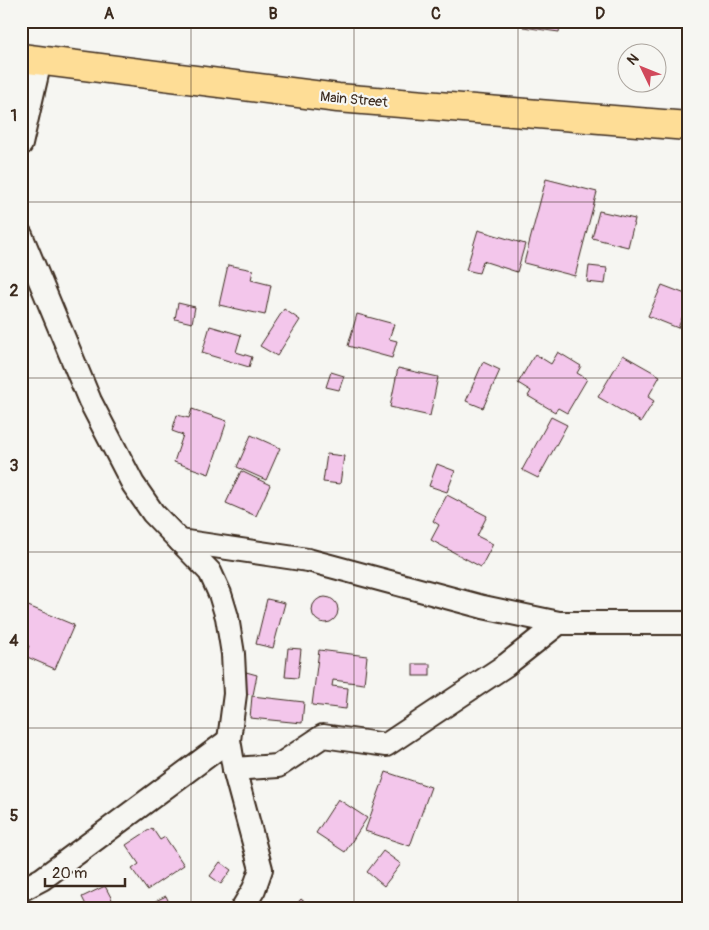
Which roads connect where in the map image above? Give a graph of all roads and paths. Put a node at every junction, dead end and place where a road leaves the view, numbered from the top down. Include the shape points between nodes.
1 (30, 59) edge
2 (688, 126) edge
3 (21, 144) edge
4 (21, 236) edge
5 (180, 541) junction
6 (688, 622) edge
7 (559, 623) junction
8 (228, 740) junction
9 (234, 769) junction
10 (21, 890) edge
11 (242, 909) edge

1 - 2 highway, Main Street via 338,98
1 - 3 street
4 - 5 street via 90,401 124,468 153,513
5 - 7 street via 308,560 484,607
5 - 8 street via 210,572 227,617 235,694
6 - 7 street
7 - 9 street via 506,665 386,746 323,736 278,766
8 - 9 street
8 - 10 street via 42,879
9 - 11 street via 261,869

